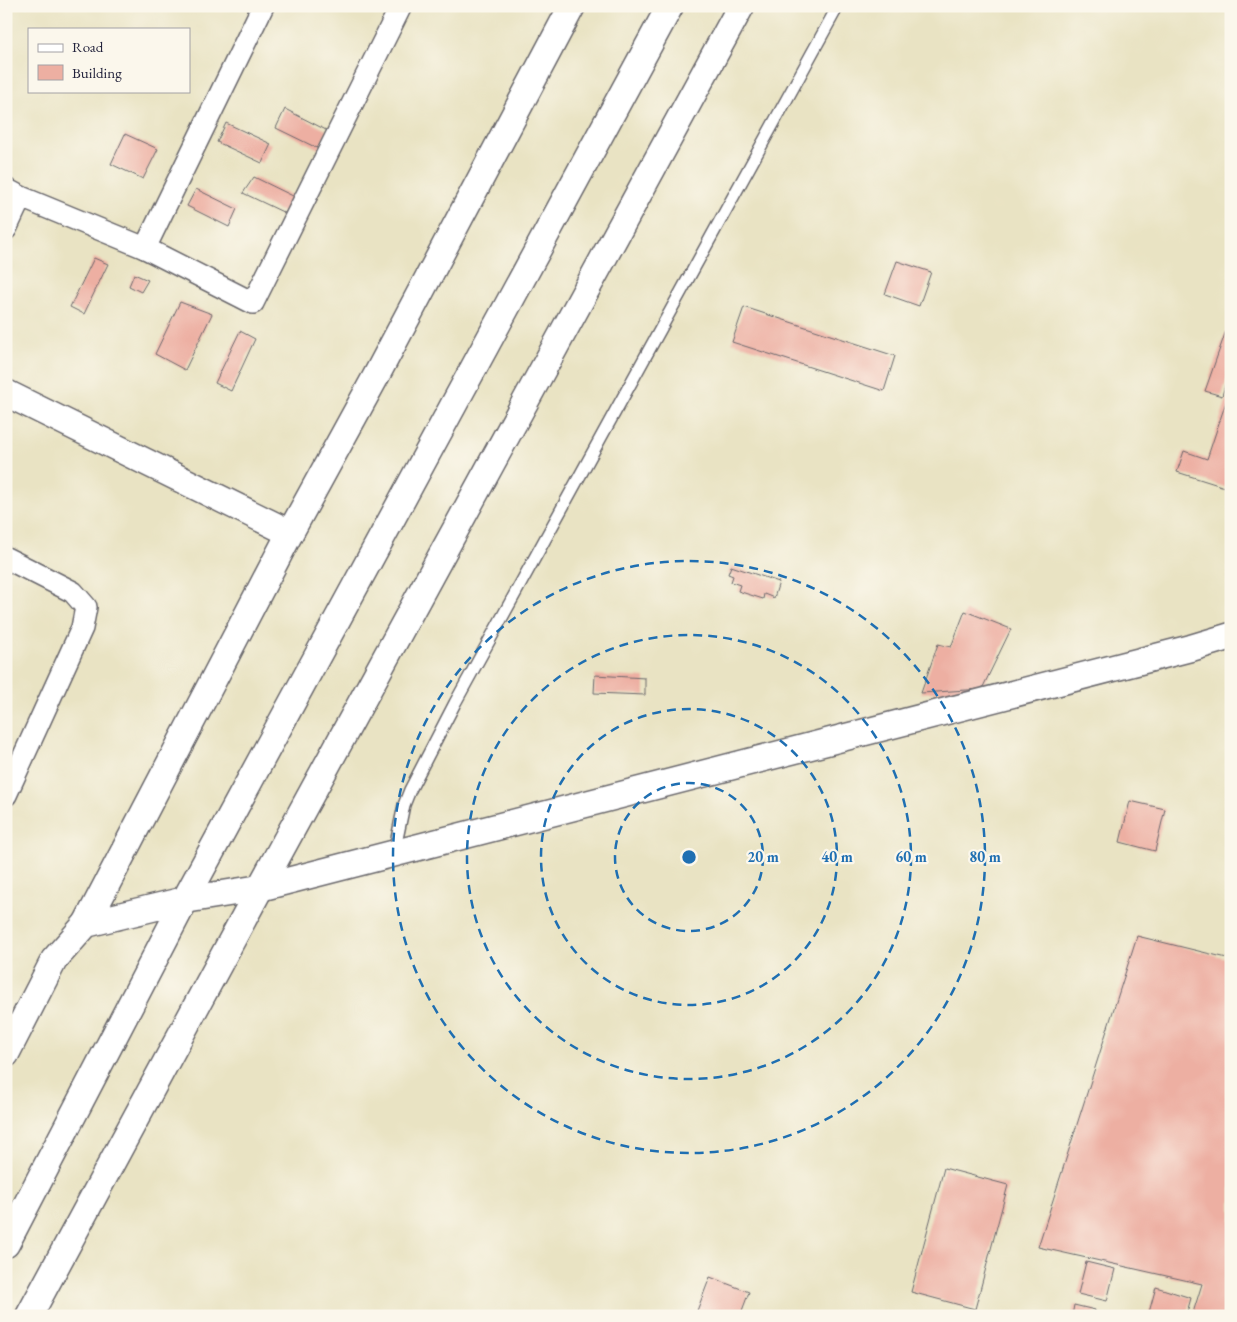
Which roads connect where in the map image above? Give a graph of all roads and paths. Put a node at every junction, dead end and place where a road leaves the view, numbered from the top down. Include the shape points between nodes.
1 (263, 6) edge
2 (400, 6) edge
3 (572, 6) edge
4 (670, 6) edge
5 (741, 6) edge
6 (838, 6) edge
7 (14, 193) edge
8 (6, 229) edge
9 (145, 248) junction
10 (6, 394) edge
11 (290, 533) junction
12 (6, 558) edge
13 (1231, 636) edge
14 (6, 795) edge
15 (393, 854) junction
16 (260, 888) junction
17 (185, 900) junction
18 (86, 924) junction
19 (6, 1054) edge
20 (6, 1244) edge
21 (29, 1316) edge

1 - 9 street
2 - 9 street via 253,303
3 - 11 street
4 - 17 street
5 - 16 street
6 - 15 lane via 455,703 410,790
7 - 8 street
7 - 9 street
10 - 11 street
11 - 18 street
12 - 14 street via 73,592 86,607 82,628
13 - 15 street
15 - 16 street
16 - 17 street
16 - 21 street
17 - 18 street
17 - 20 street
18 - 19 street via 54,960

